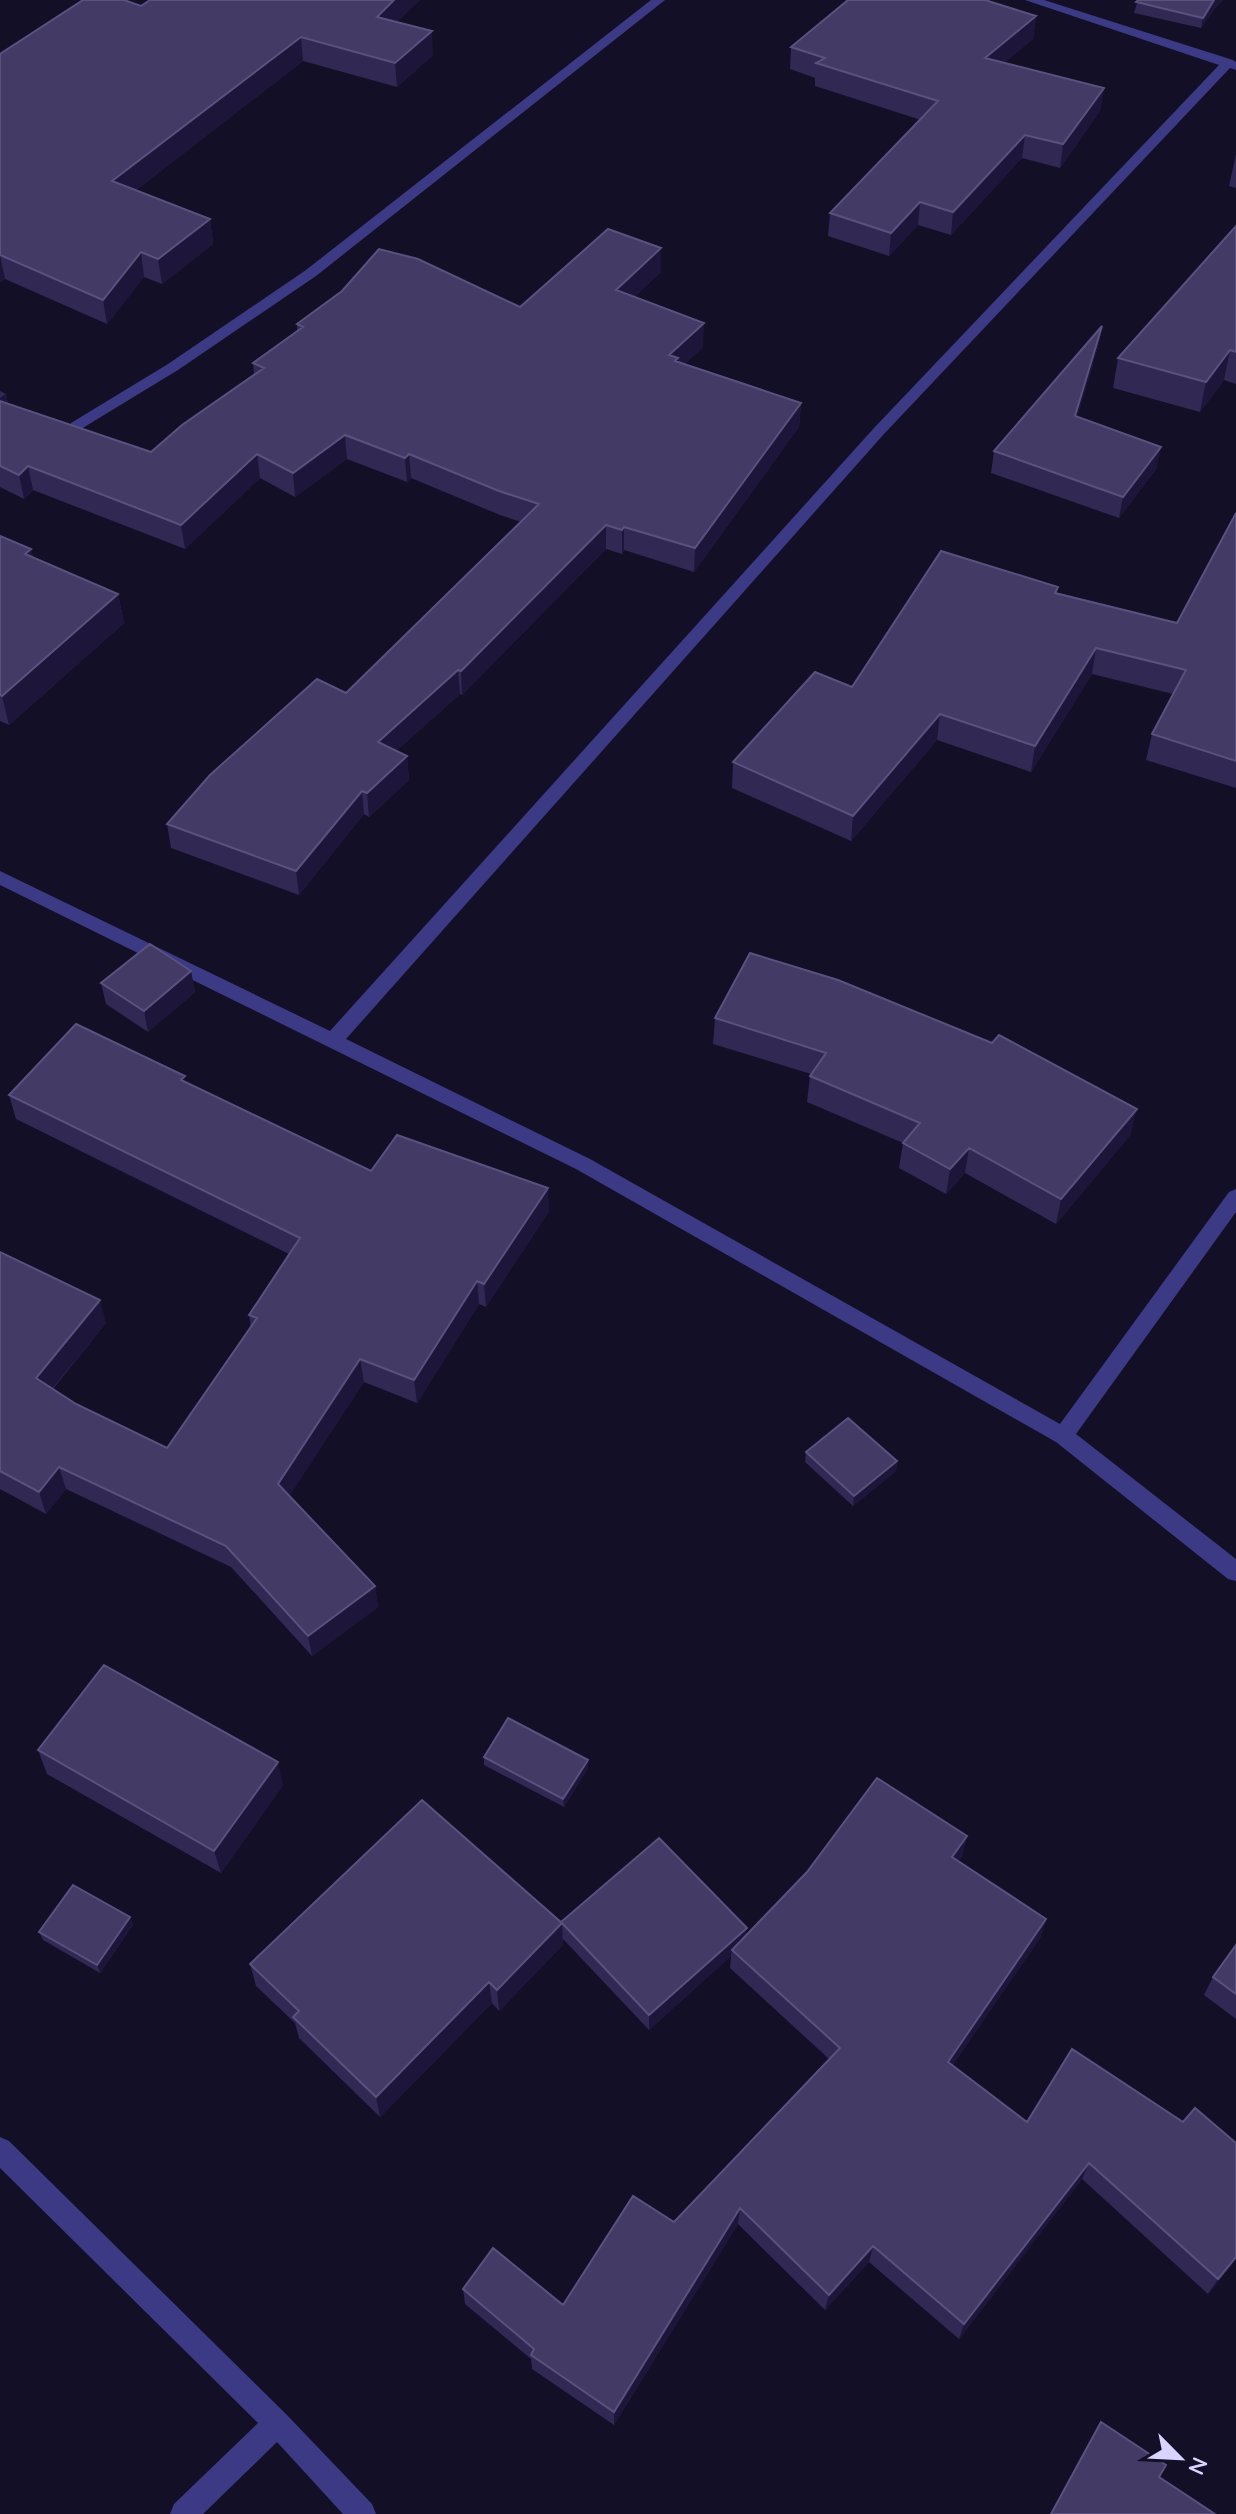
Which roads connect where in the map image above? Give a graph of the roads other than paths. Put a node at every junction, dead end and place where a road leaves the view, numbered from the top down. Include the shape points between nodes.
1 (659, 0) edge
2 (1031, 0) edge
3 (1232, 65) edge
4 (76, 426) edge
5 (0, 877) edge
6 (332, 1042) junction
7 (1236, 1197) edge
8 (1063, 1436) junction
9 (1236, 1572) edge
10 (0, 2150) edge
11 (277, 2423) junction
12 (184, 2514) edge
13 (362, 2514) edge

1 - 4 street via 311,273
2 - 3 street
3 - 6 street via 879,431
5 - 6 street
6 - 8 street via 583,1164
7 - 8 street
8 - 9 street
10 - 11 street
11 - 12 street
11 - 13 street

